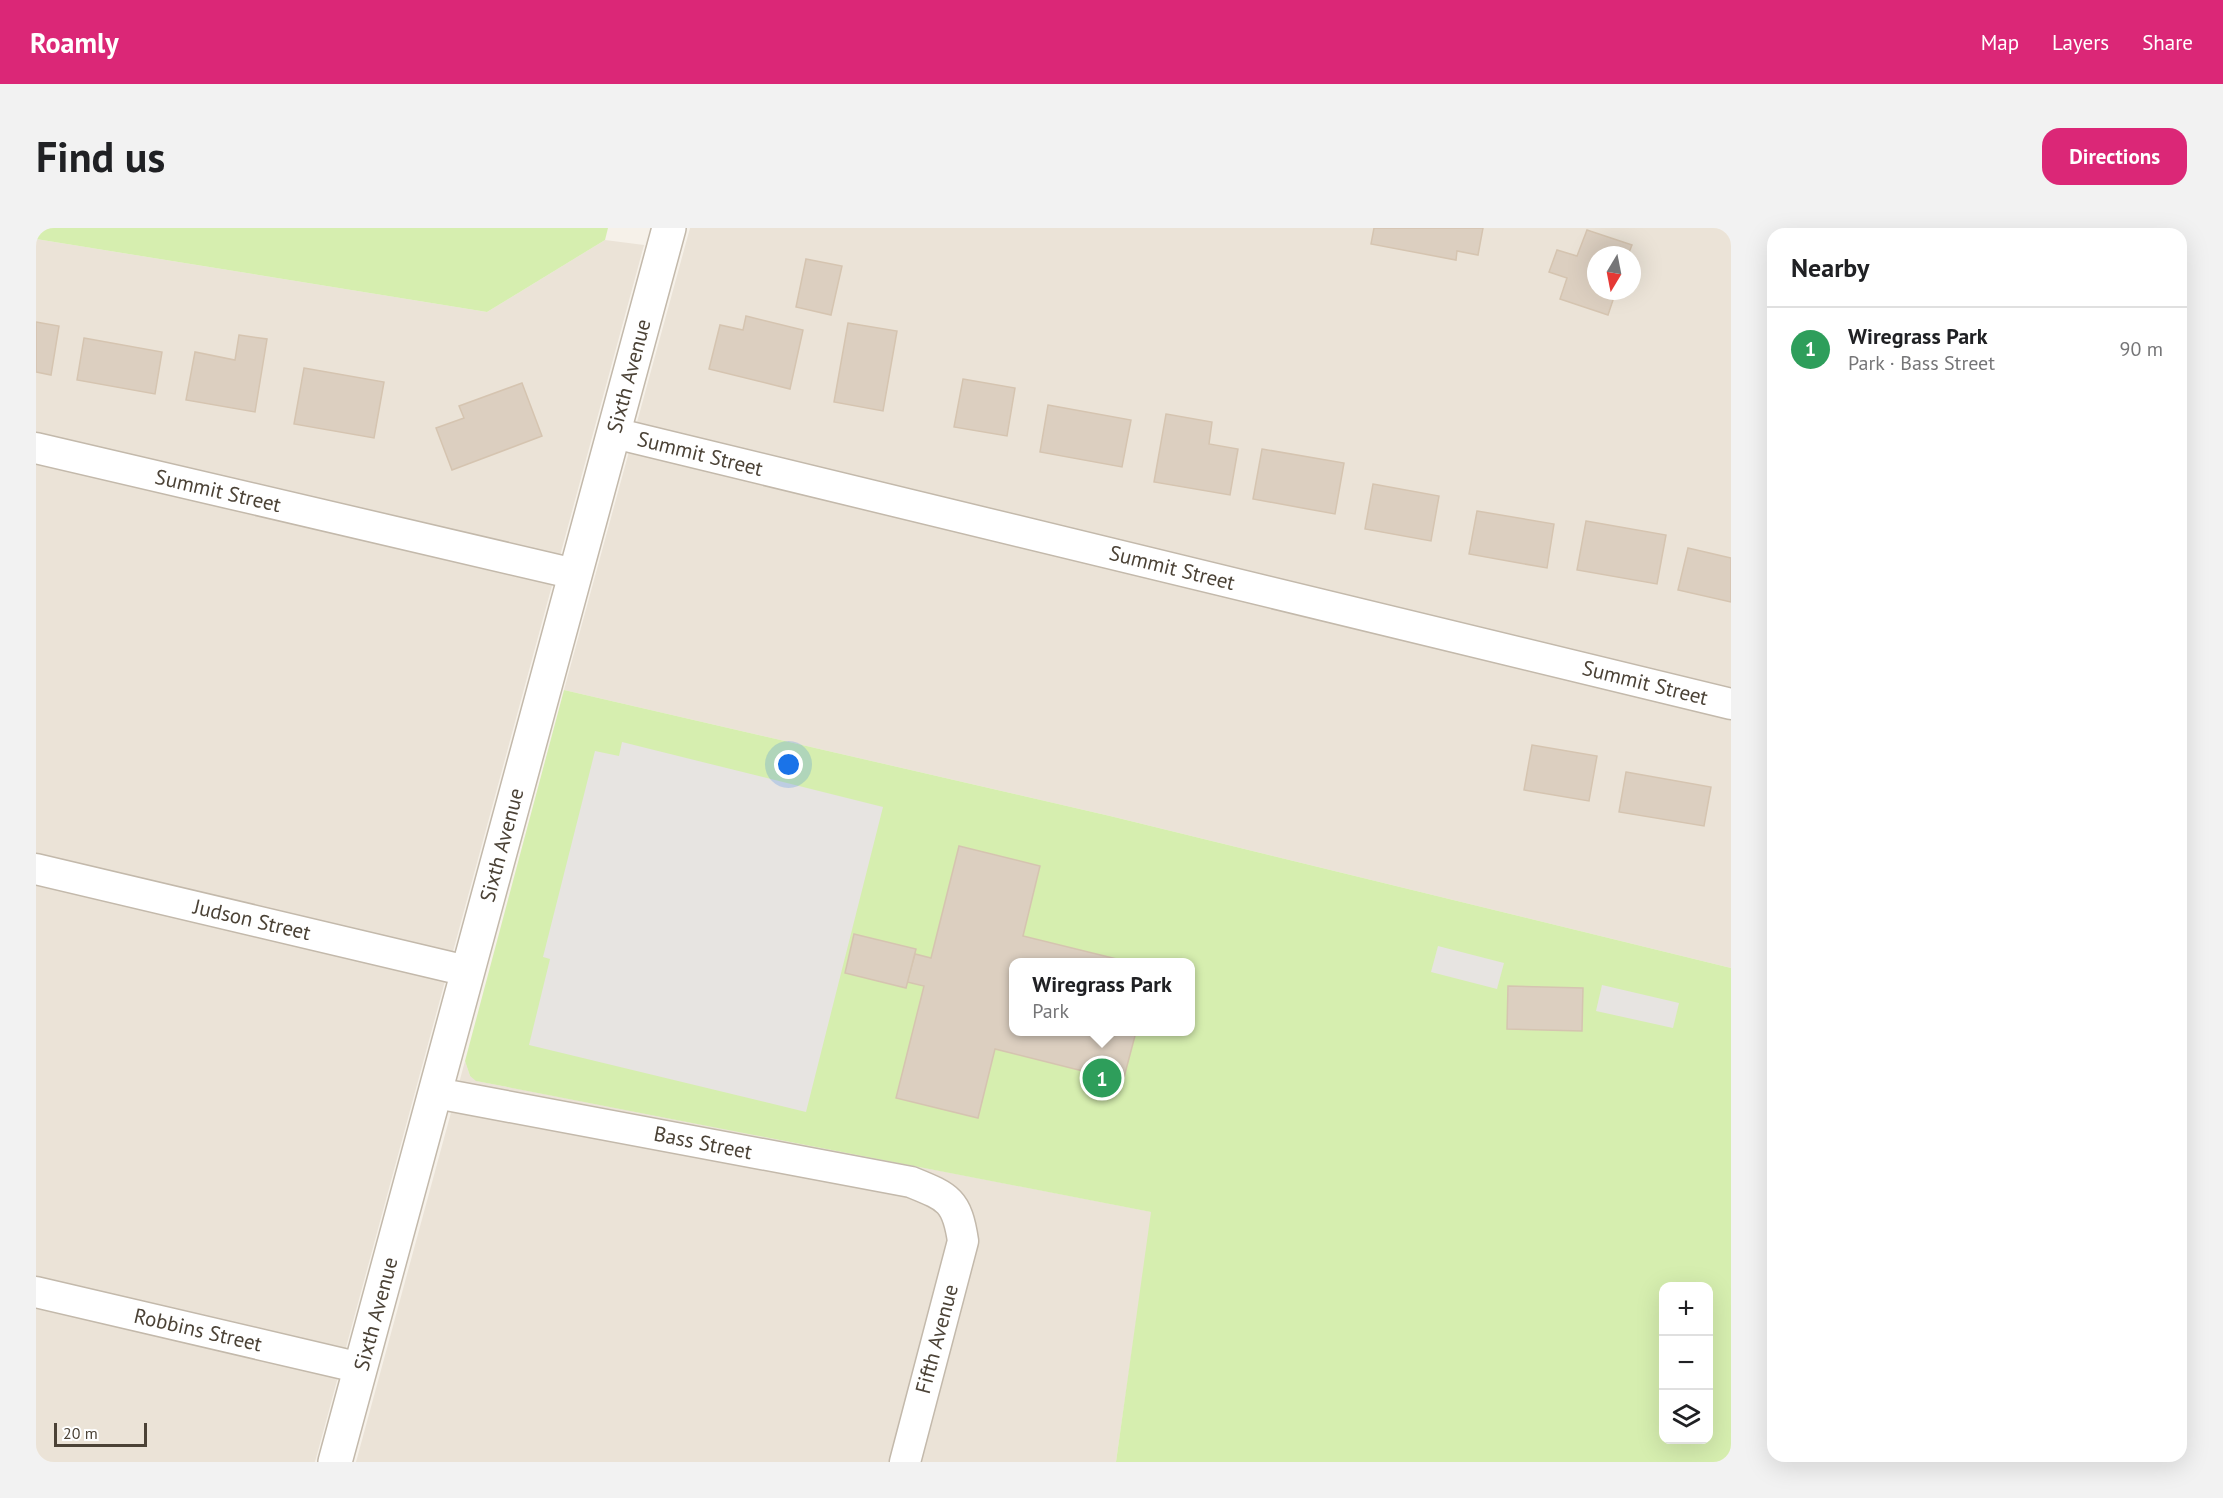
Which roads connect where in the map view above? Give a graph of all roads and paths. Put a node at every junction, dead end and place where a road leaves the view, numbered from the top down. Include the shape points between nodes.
1 (669, 228) edge
2 (614, 433) junction
3 (36, 448) edge
4 (575, 574) junction
5 (1731, 704) edge
6 (36, 869) edge
7 (467, 971) junction
8 (436, 1093) junction
9 (959, 1215) joint
10 (36, 1292) edge
11 (361, 1368) junction
12 (335, 1462) edge
13 (905, 1462) edge

1 - 2 street, Sixth Avenue
2 - 4 street, Sixth Avenue
2 - 5 street, Summit Street
3 - 4 street, Summit Street
4 - 7 street, Sixth Avenue
6 - 7 street, Judson Street
7 - 8 street, Sixth Avenue
8 - 9 street, Bass Street via 911,1182 943,1196
8 - 11 street, Sixth Avenue
9 - 13 street, Fifth Avenue via 963,1241
10 - 11 street, Robbins Street
11 - 12 street, Sixth Avenue

